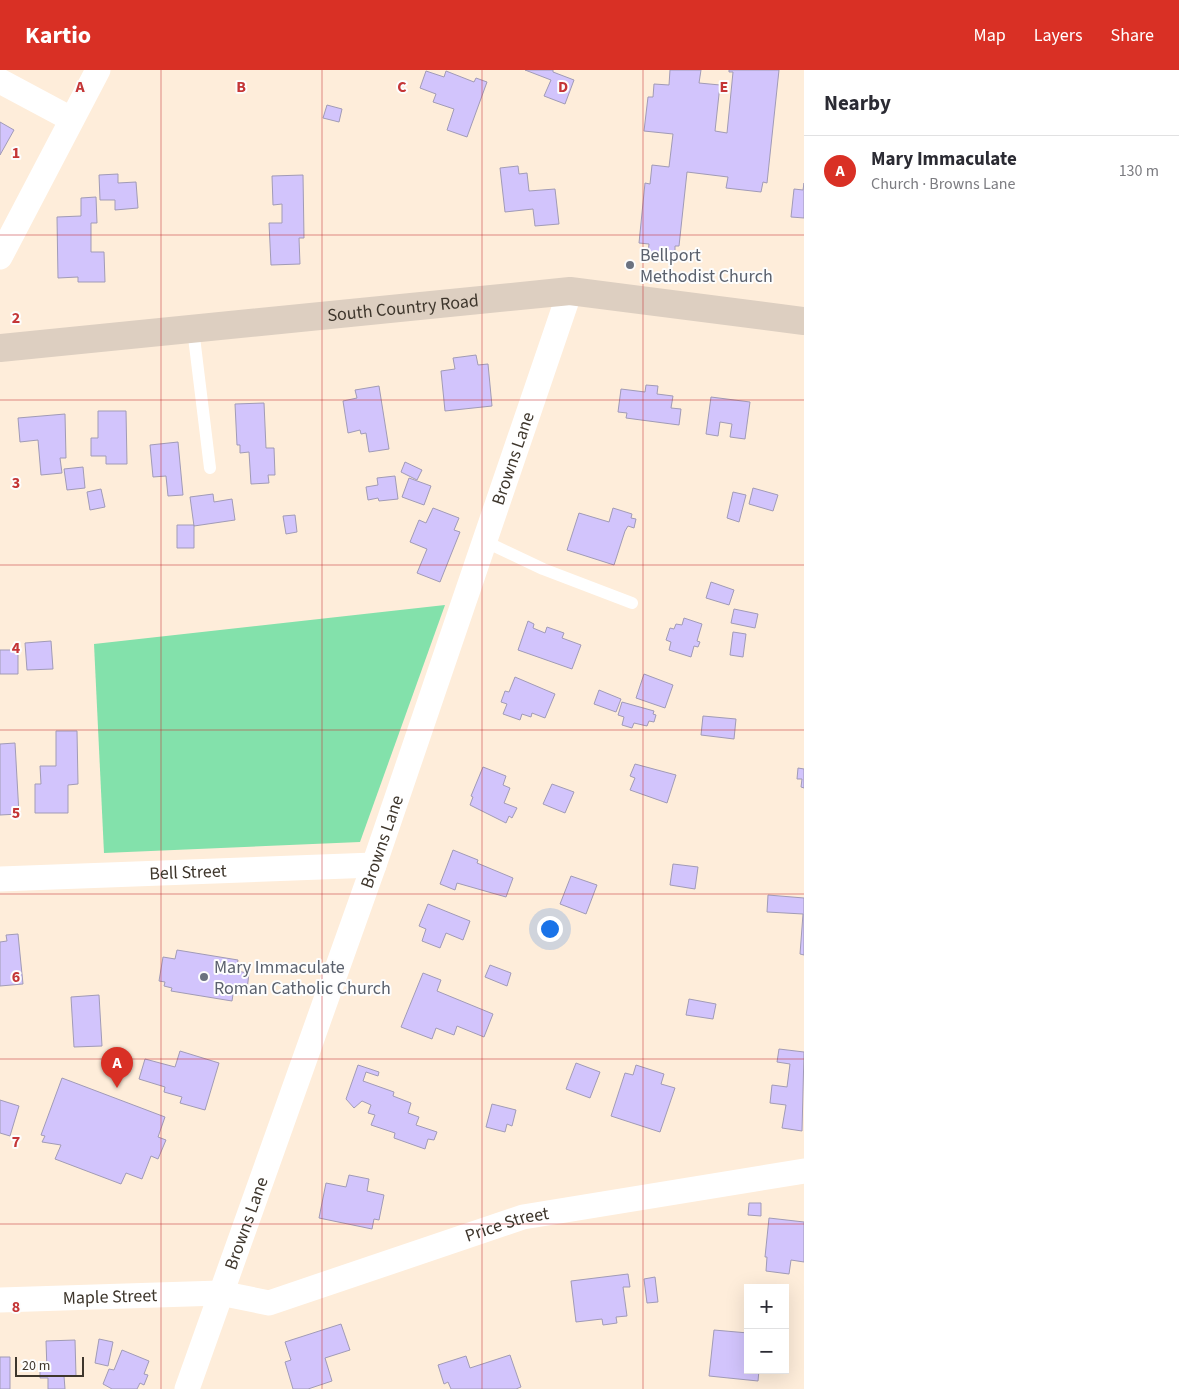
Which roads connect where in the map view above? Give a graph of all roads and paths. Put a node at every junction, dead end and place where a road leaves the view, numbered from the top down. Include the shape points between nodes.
1 (98, 70) edge
2 (0, 81) edge
3 (70, 120) junction
4 (0, 257) edge
5 (570, 291) junction
6 (804, 321) edge
7 (193, 329) junction
8 (0, 348) edge
9 (210, 468) dead end
10 (484, 541) junction
11 (632, 603) dead end
12 (374, 865) junction
13 (0, 879) edge
14 (804, 1171) edge
15 (220, 1293) junction
16 (0, 1300) edge
17 (187, 1389) edge

1 - 3 street
2 - 3 street
3 - 4 street
5 - 6 main road, South Country Road
5 - 7 main road, South Country Road
5 - 10 street, Browns Lane
7 - 8 main road, South Country Road
7 - 9 lane
10 - 11 lane via 543,569
10 - 12 street, Browns Lane
12 - 13 street, Bell Street
12 - 15 street, Browns Lane
14 - 15 street, Price Street via 523,1217 268,1302
15 - 16 street, Maple Street
15 - 17 street, Browns Lane

